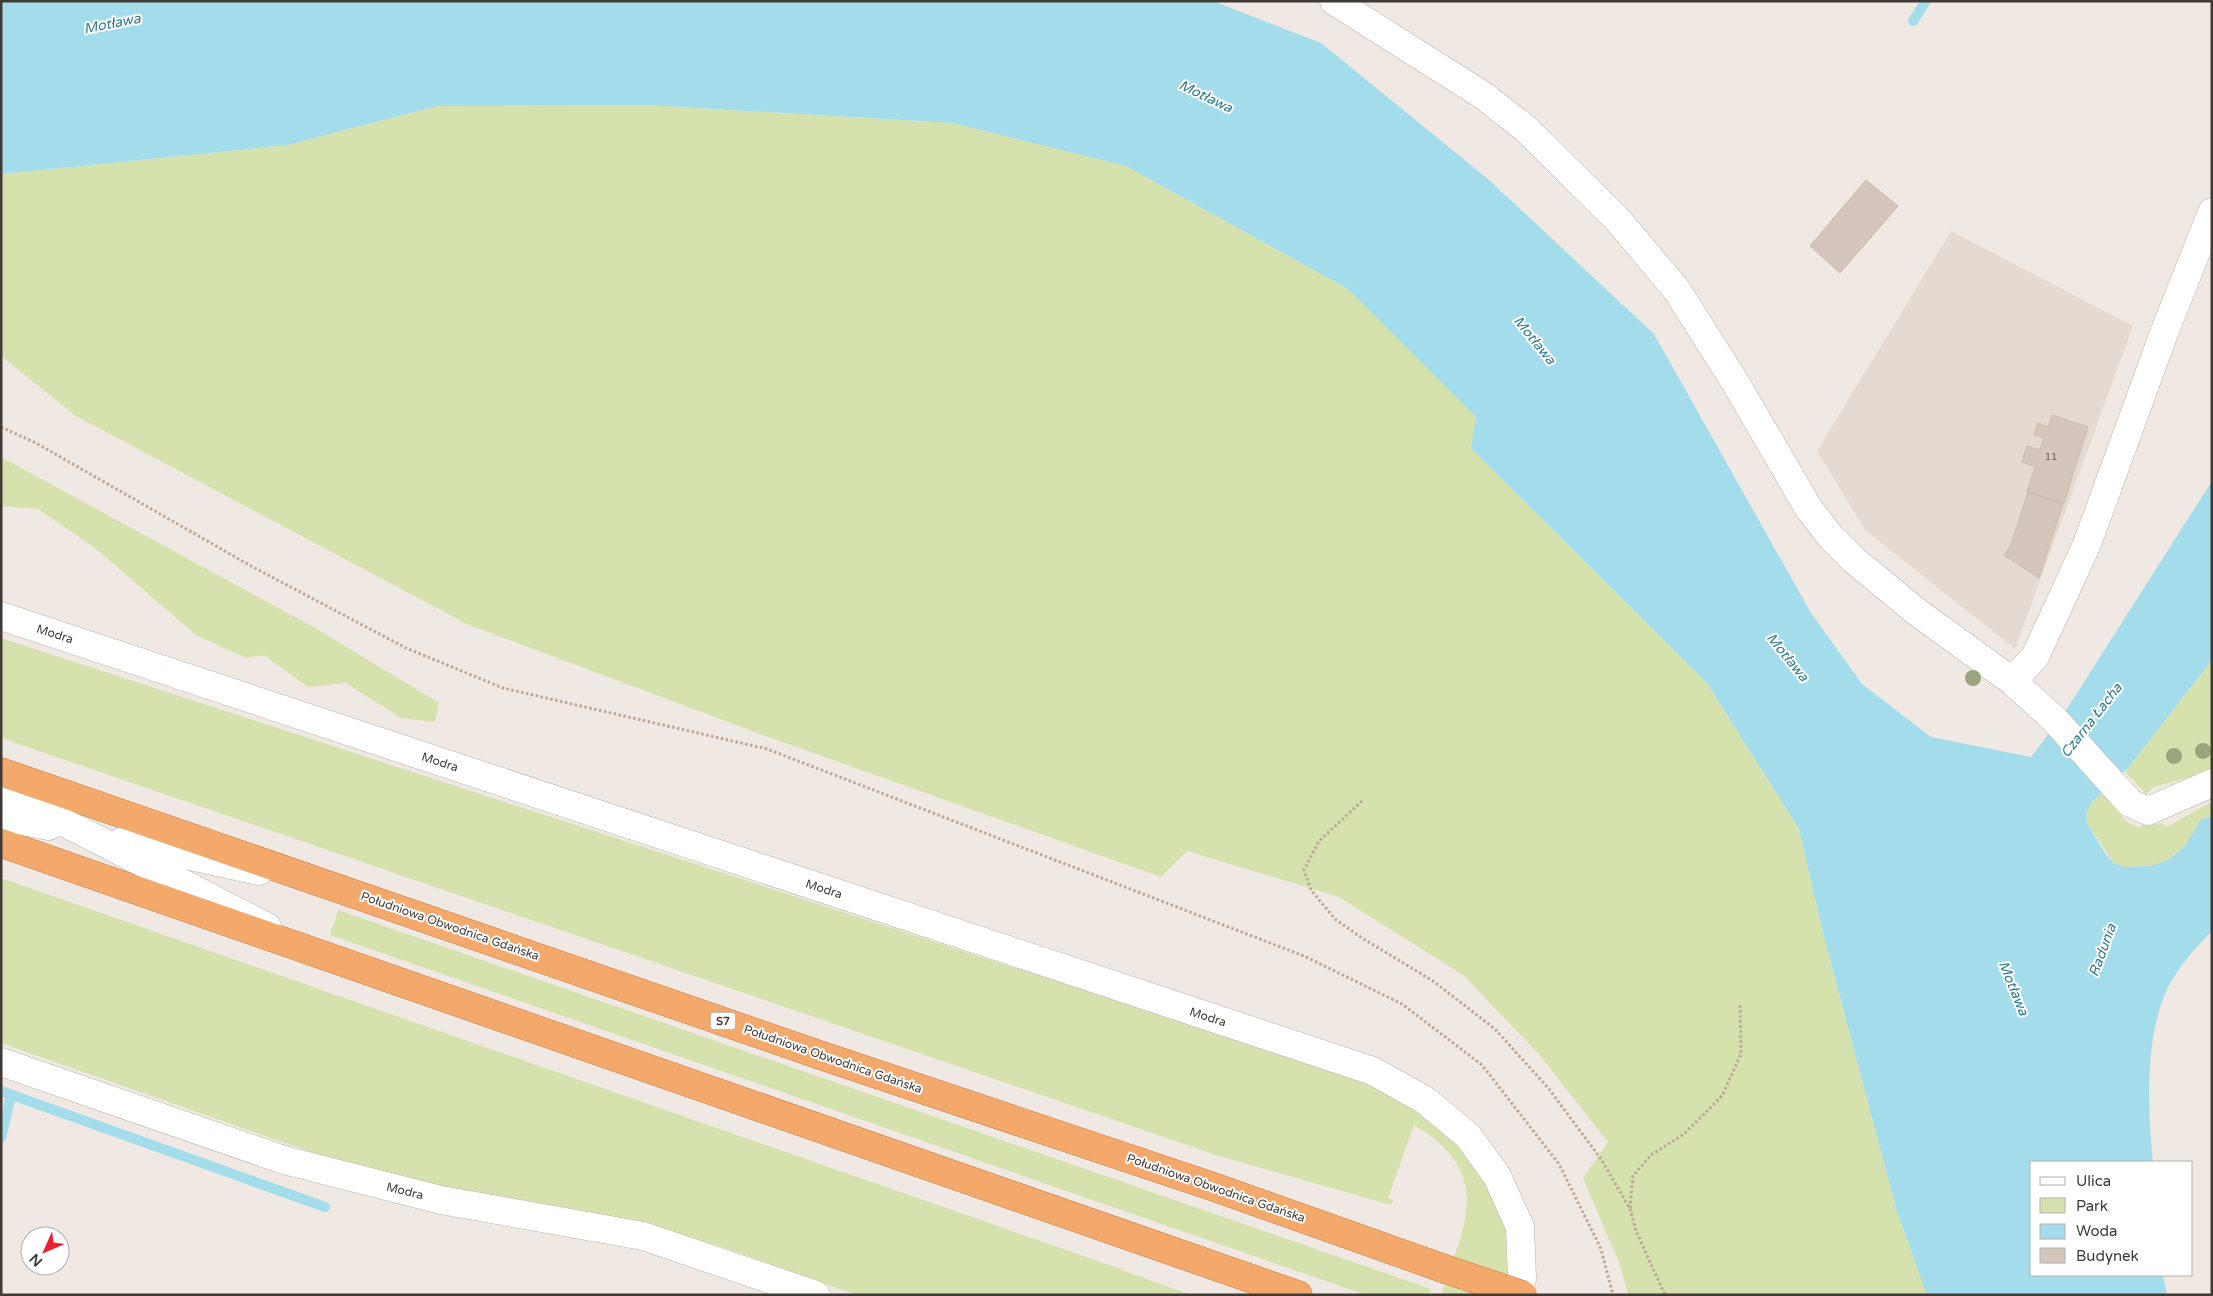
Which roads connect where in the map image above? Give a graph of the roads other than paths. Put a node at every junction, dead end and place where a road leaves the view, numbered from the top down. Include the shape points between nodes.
1 (1334, 1) edge
2 (2212, 212) edge
3 (1, 616) edge
4 (2012, 681) junction
5 (1, 772) edge
6 (2212, 783) edge
7 (1, 792) edge
8 (1, 816) edge
9 (85, 832) junction
10 (1, 843) edge
11 (346, 890) junction
12 (321, 955) junction
13 (1, 1062) edge
14 (816, 1295) edge
15 (1298, 1295) edge
16 (1521, 1295) edge

1 - 4 street via 1491,101 1526,129 1617,219 1676,290 1735,382 1809,509 1830,536 1917,612
2 - 4 street via 2087,544 2035,657
3 - 16 street, Modra via 1373,1071 1425,1100 1468,1136 1496,1176 1520,1227
4 - 6 street via 2054,719 2130,803 2148,812
5 - 11 highway, Południowa Obwodnica Gdańska / S7
7 - 9 street
8 - 9 street
9 - 11 street
9 - 12 street
10 - 12 highway
11 - 16 highway, Południowa Obwodnica Gdańska / S7, bridge via 814,1053 1214,1186
12 - 15 highway
13 - 14 street, Modra via 284,1160 440,1200 643,1236

